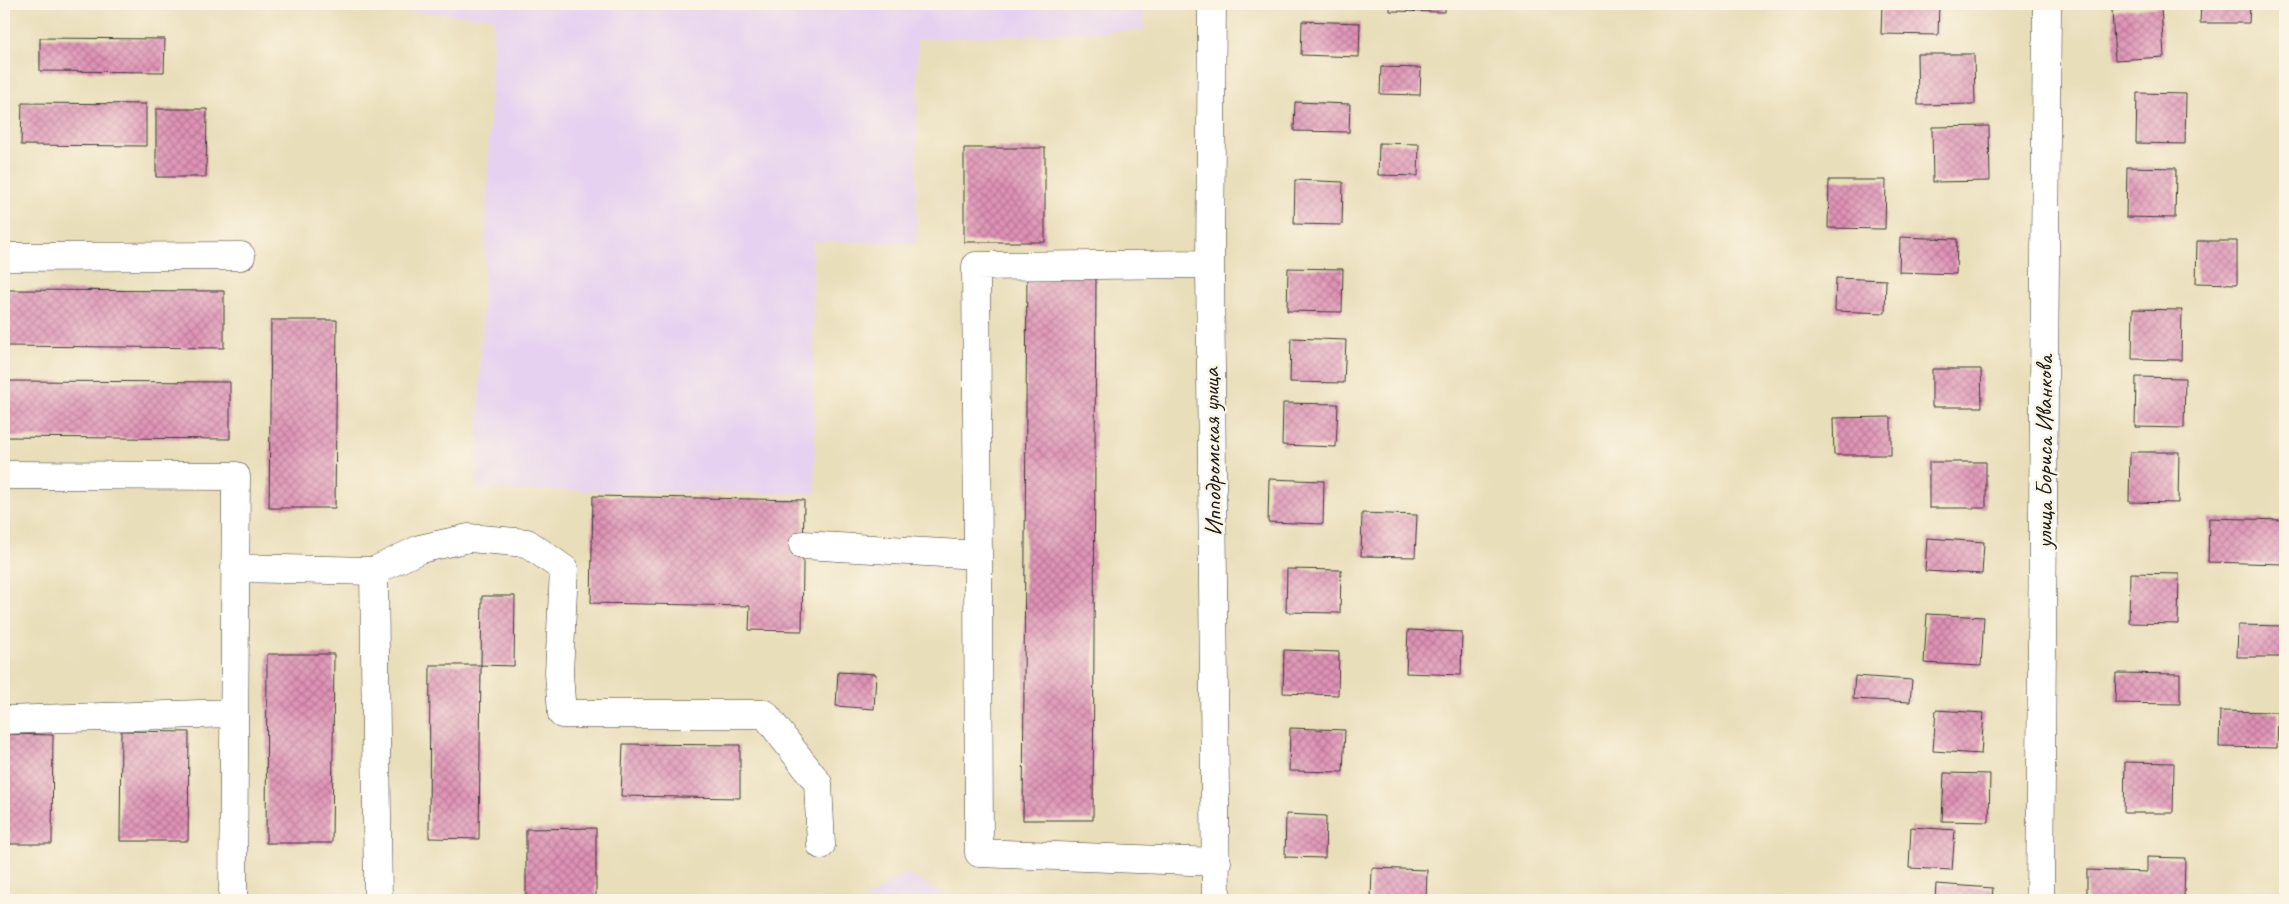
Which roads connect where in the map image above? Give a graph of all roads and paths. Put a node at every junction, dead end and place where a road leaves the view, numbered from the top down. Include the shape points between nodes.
1 (1212, 4) edge
2 (2047, 4) edge
3 (4, 256) edge
4 (241, 256) dead end
5 (1210, 264) junction
6 (4, 475) edge
7 (803, 545) dead end
8 (978, 555) junction
9 (235, 568) junction
10 (374, 571) junction
11 (234, 713) junction
12 (4, 720) edge
13 (821, 845) dead end
14 (1216, 862) junction
15 (233, 900) edge
16 (378, 900) edge
17 (1216, 900) edge
18 (2040, 900) edge

1 - 5 street, Ипподромская улица
2 - 18 street, улица Бориса Иванкова
3 - 4 street
5 - 8 street via 976,266
5 - 14 street, Ипподромская улица
6 - 9 street via 236,476
7 - 8 street
8 - 14 street via 979,854
9 - 10 street
9 - 11 street
10 - 13 street via 420,549 469,538 527,543 564,570 559,673 562,714 765,714 818,783
10 - 16 street
11 - 12 street
11 - 15 street
14 - 17 street, Ипподромская улица

